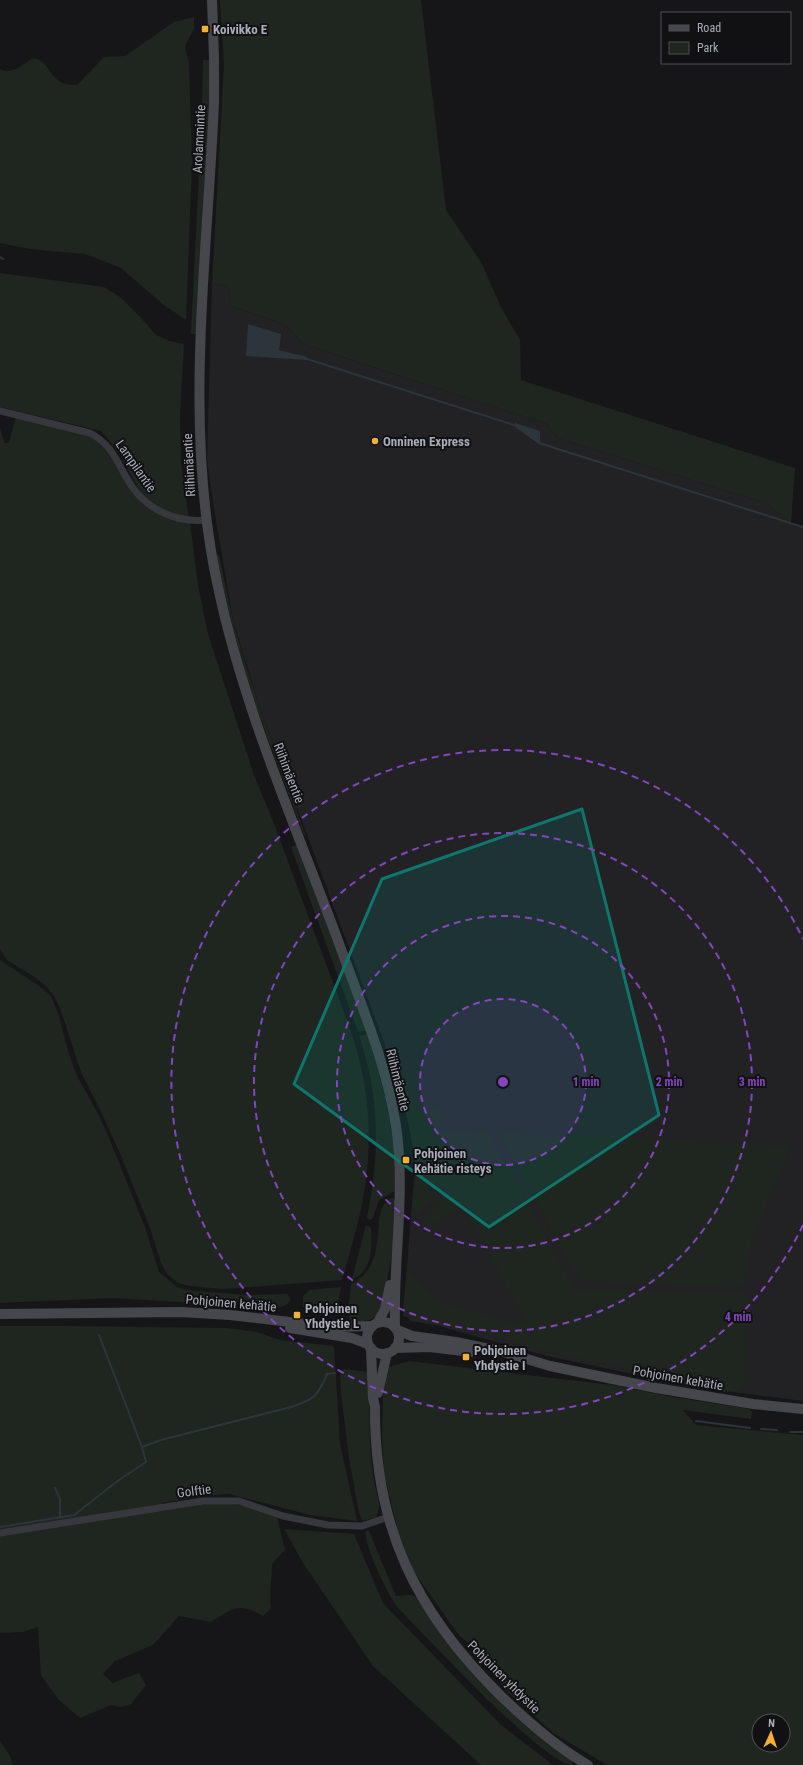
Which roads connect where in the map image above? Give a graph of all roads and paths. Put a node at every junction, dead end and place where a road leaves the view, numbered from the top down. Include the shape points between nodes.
1 (212, 0) edge
2 (204, 280) joint
3 (0, 411) edge
4 (206, 520) junction
5 (395, 1266) junction
6 (159, 1313) junction
7 (0, 1314) edge
8 (375, 1324) junction
9 (396, 1329) junction
10 (370, 1346) junction
11 (391, 1351) junction
12 (550, 1366) junction
13 (375, 1407) junction
14 (803, 1409) edge
15 (388, 1517) junction
16 (0, 1533) edge
17 (588, 1765) edge

1 - 2 main road, Arolammintie via 214,103
2 - 4 main road, Riihimäentie via 200,438
3 - 4 street, Lampilantie via 90,433 108,445 133,487 146,502 167,515 184,520
4 - 5 main road, Riihimäentie via 217,586 235,657 255,719 371,1031 391,1102 400,1177
5 - 8 main road, Riihimäentie via 385,1309
5 - 9 main road, Riihimäentie
6 - 7 main road, Pohjoinen kehätie
6 - 8 main road, Pohjoinen kehätie via 230,1315 332,1327
6 - 10 main road, Pohjoinen kehätie via 260,1324 352,1338
8 - 9 main road via 387,1322
8 - 10 main road via 368,1333
9 - 11 main road via 399,1340
9 - 12 main road, Pohjoinen kehätie via 412,1336 504,1352
10 - 11 main road via 378,1353
10 - 13 main road, Pohjoinen yhdystie via 372,1398
11 - 12 main road, Pohjoinen kehätie via 430,1347 455,1349
11 - 13 main road, Pohjoinen yhdystie
12 - 14 main road, Pohjoinen kehätie via 699,1396
13 - 15 main road, Pohjoinen yhdystie via 378,1478
15 - 16 street, Golftie via 362,1526 328,1525 283,1516 252,1504 224,1500 203,1501
15 - 17 main road, Pohjoinen yhdystie via 409,1573 428,1608 458,1651 472,1668 527,1720

